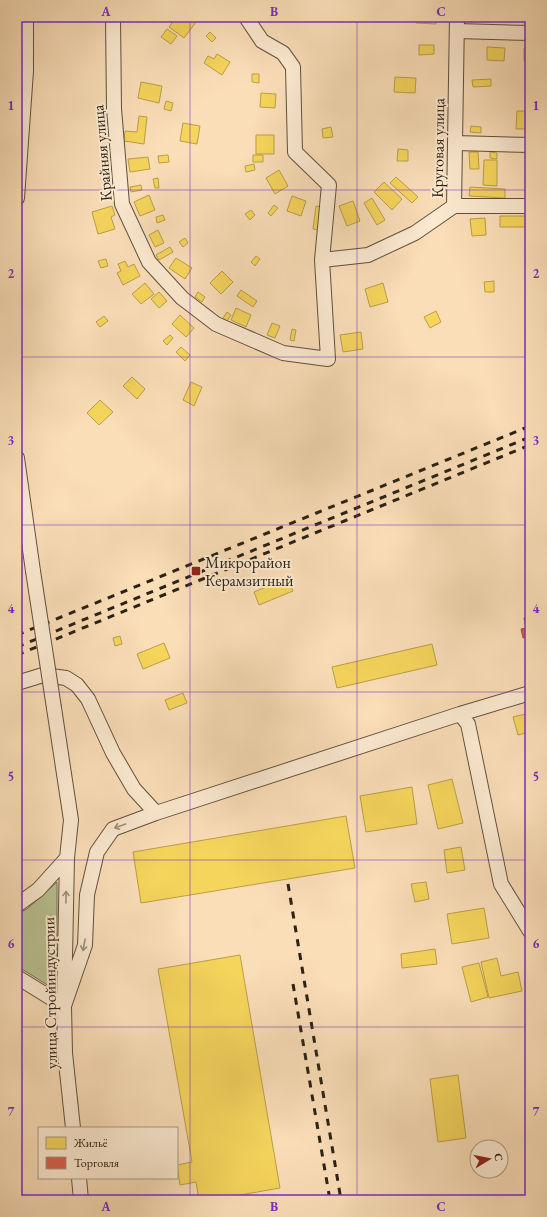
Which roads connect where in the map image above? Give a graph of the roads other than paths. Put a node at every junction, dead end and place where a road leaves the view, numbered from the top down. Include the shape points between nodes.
1 (26, 17) edge
2 (113, 17) edge
3 (246, 17) edge
4 (457, 17) edge
5 (457, 31) junction
6 (530, 33) edge
7 (455, 144) junction
8 (530, 145) edge
9 (17, 198) edge
10 (454, 206) junction
11 (530, 206) edge
12 (322, 260) junction
13 (17, 458) edge
14 (17, 683) edge
15 (530, 693) edge
16 (460, 714) junction
17 (156, 813) junction
18 (67, 858) junction
19 (17, 905) edge
20 (530, 931) edge
21 (17, 977) edge
22 (64, 1006) junction
23 (73, 1127) edge
24 (79, 1179) edge
25 (81, 1200) edge

1 - 9 street via 26,71
2 - 12 street, Крайняя улица via 114,109 122,204 149,262 182,298 216,324 283,353 328,359
3 - 12 street via 262,41 283,53 293,67 295,152 329,185
4 - 5 street, Круговая улица
5 - 6 street
5 - 7 street, Круговая улица
7 - 8 street
7 - 10 street, Круговая улица
10 - 11 street
10 - 12 street, Круговая улица via 415,233 368,255
13 - 18 street, улица Стройиндустрии, bridge via 71,820
14 - 17 street via 43,675 66,678 77,686 88,699 113,753 134,789
15 - 16 street
16 - 17 street
16 - 20 street via 468,724 501,884
17 -> 22 street via 113,829 97,852 87,895 85,945
18 - 19 street via 38,890
22 -> 18 street, улица Стройиндустрии
21 - 22 street
22 - 23 street, улица Стройиндустрии via 64,1053
24 - 25 street

